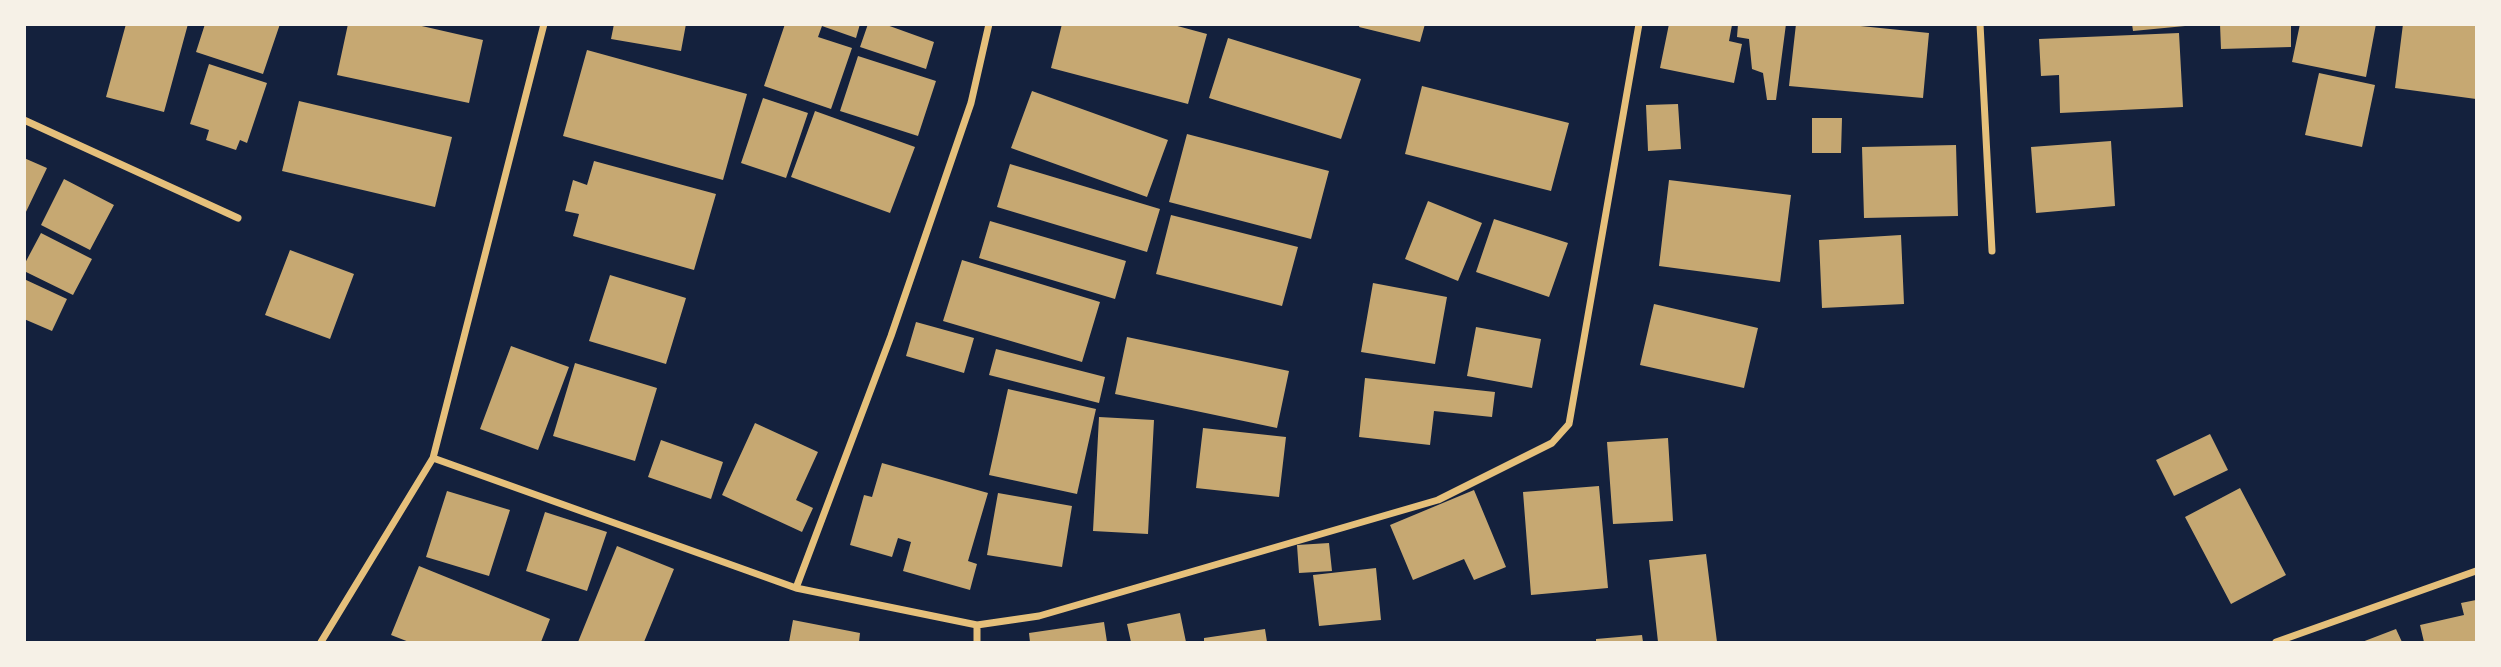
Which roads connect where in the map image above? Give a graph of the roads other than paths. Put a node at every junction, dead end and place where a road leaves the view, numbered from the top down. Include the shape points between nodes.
1 (544, 24) edge
2 (989, 24) edge
3 (1639, 24) edge
4 (1980, 24) edge
5 (24, 120) edge
6 (238, 218) dead end
7 (1992, 251) dead end
8 (433, 458) junction
9 (2476, 571) edge
10 (796, 588) junction
11 (978, 625) junction
12 (320, 642) edge
13 (977, 642) edge
14 (2276, 642) edge

1 - 8 street
2 - 10 street via 971,103 891,336
3 - 11 street via 1569,424 1552,443 1438,500 1039,616
4 - 7 street
5 - 6 street
8 - 10 street
8 - 12 street
9 - 14 street
10 - 11 street
11 - 13 street

